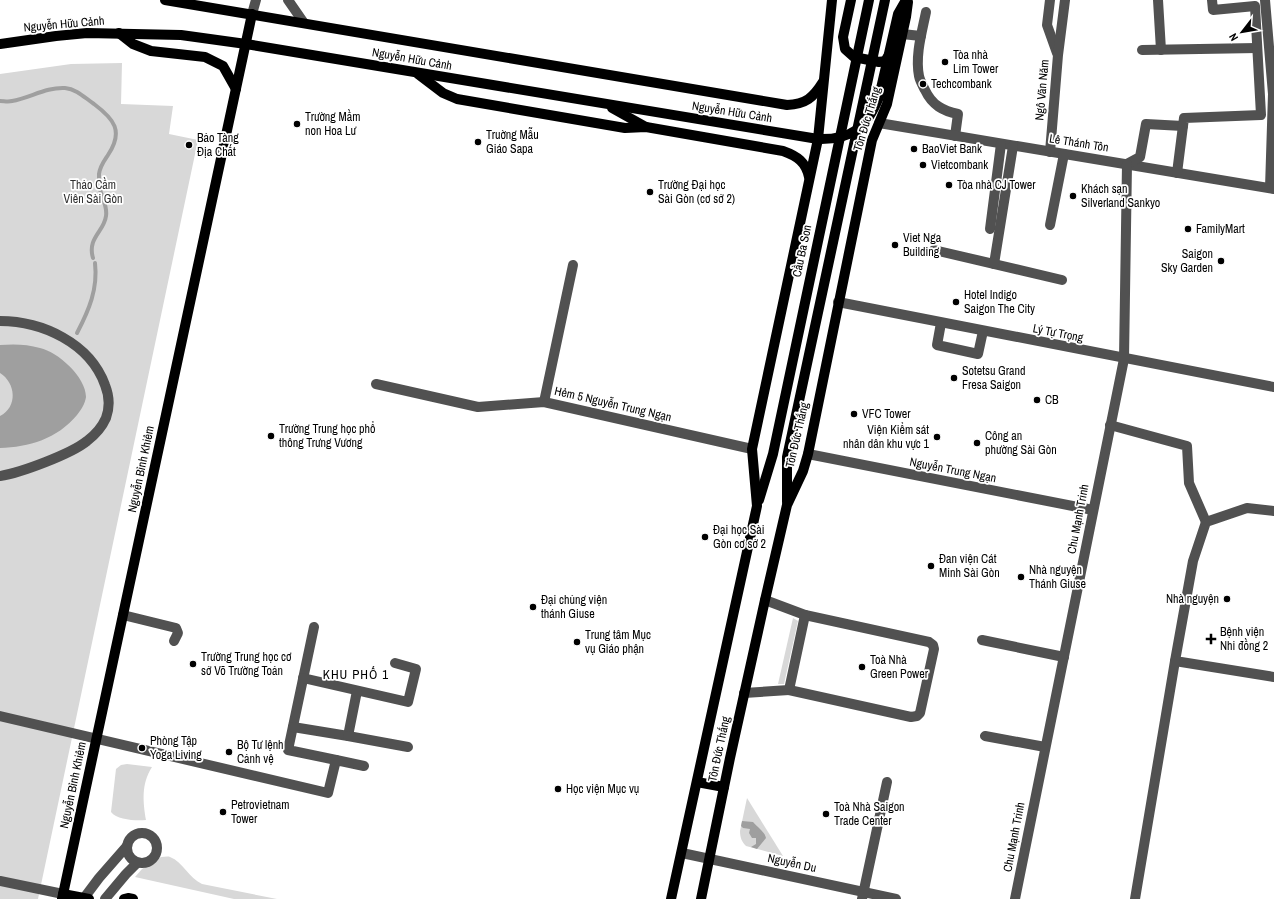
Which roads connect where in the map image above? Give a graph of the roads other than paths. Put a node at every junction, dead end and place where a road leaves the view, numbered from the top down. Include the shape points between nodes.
1 (165, 0) edge
2 (256, 0) edge
3 (288, 0) edge
4 (832, 0) edge
5 (869, 0) edge
6 (885, 0) edge
7 (907, 0) edge
8 (1050, 0) edge
9 (1065, 0) edge
10 (1158, 0) edge
11 (1212, 0) edge
12 (1265, 0) edge
13 (851, 2) edge
14 (206, 3) edge
15 (1254, 3) edge
16 (926, 12) dead end
17 (252, 14) junction
18 (304, 23) junction
19 (119, 33) junction
20 (902, 34) junction
21 (181, 35) junction
22 (921, 36) junction
23 (0, 44) edge
24 (246, 44) junction
25 (1257, 48) junction
26 (1142, 50) dead end
27 (1161, 50) junction
28 (179, 53) junction
29 (889, 55) junction
30 (1058, 55) junction
31 (416, 73) junction
32 (824, 80) junction
33 (236, 89) junction
34 (1273, 94) edge
35 (605, 104) junction
36 (1273, 111) edge
37 (879, 123) junction
38 (1183, 126) junction
39 (646, 127) junction
40 (955, 136) junction
41 (818, 140) junction
42 (1001, 144) junction
43 (1013, 146) junction
44 (1050, 152) junction
45 (1064, 154) junction
46 (1128, 164) junction
47 (1177, 173) junction
48 (810, 180) junction
49 (1272, 188) edge
50 (1050, 225) dead end
51 (990, 229) dead end
52 (934, 250) dead end
53 (994, 264) junction
54 (573, 265) dead end
55 (1062, 280) dead end
56 (838, 302) junction
57 (0, 322) edge
58 (941, 323) junction
59 (983, 331) junction
60 (1124, 359) junction
61 (376, 384) dead end
62 (1274, 388) edge
63 (544, 402) junction
64 (1110, 425) junction
65 (752, 449) junction
66 (808, 454) junction
67 (0, 476) edge
68 (787, 505) junction
69 (757, 506) junction
70 (1093, 510) junction
71 (1274, 511) edge
72 (1206, 522) junction
73 (765, 600) junction
74 (123, 615) junction
75 (805, 615) junction
76 (314, 627) dead end
77 (982, 640) dead end
78 (174, 641) dead end
79 (1064, 657) junction
80 (1175, 661) junction
81 (395, 663) dead end
82 (1274, 677) edge
83 (303, 678) junction
84 (789, 690) junction
85 (357, 691) junction
86 (744, 693) junction
87 (0, 716) edge
88 (293, 727) junction
89 (348, 736) junction
90 (985, 736) dead end
91 (97, 737) junction
92 (408, 747) dead end
93 (1045, 747) junction
94 (336, 760) junction
95 (364, 766) dead end
96 (697, 782) junction
97 (887, 782) dead end
98 (724, 787) junction
99 (127, 846) junction
100 (682, 853) junction
101 (710, 860) junction
102 (137, 863) junction
103 (0, 881) edge
104 (63, 896) edge
105 (863, 896) edge
106 (86, 899) edge
107 (105, 899) edge
108 (124, 899) edge
109 (133, 899) edge
110 (671, 899) edge
111 (701, 899) edge
112 (896, 899) edge
113 (1015, 899) edge
114 (1135, 899) edge

1 - 14 main road, Nguyễn Hữu Cảnh
2 - 17 street
3 - 18 street
4 - 32 main road, Tôn Đức Thắng
5 - 69 main road, Cầu Ba Son via 772,454
6 - 68 main road via 787,457
7 - 20 main road, Tôn Đức Thắng
7 - 29 main road, Nguyễn Hữu Cảnh via 898,14
8 - 30 street, Ngô Văn Năm via 1047,25
9 - 30 street, Ngô Văn Năm
10 - 27 street
11 - 15 street via 1212,10
12 - 34 street
13 - 29 main road via 843,37 843,45 847,52 854,57 881,62
14 - 17 main road, Nguyễn Hữu Cảnh
15 - 25 street
16 - 22 street
17 - 18 main road, Nguyễn Hữu Cảnh
17 - 24 main road, Nguyễn Bỉnh Khiêm
18 - 32 main road, Nguyễn Hữu Cảnh via 787,104 799,104 808,99 817,92
19 - 21 main road, Nguyễn Hữu Cảnh
19 - 23 main road, Nguyễn Hữu Cảnh via 87,33
19 - 28 main road via 134,44 151,51
20 - 22 street
20 - 37 main road, Tôn Đức Thắng via 887,104
21 - 24 main road, Nguyễn Hữu Cảnh
21 - 28 main road
22 - 40 street via 919,77 936,106 958,114
24 - 31 main road, Nguyễn Hữu Cảnh
24 - 33 main road, Nguyễn Bỉnh Khiêm
25 - 27 street
25 - 38 street via 1261,115 1184,118
26 - 27 street
28 - 33 main road via 205,57 223,66
29 - 41 main road, Nguyễn Hữu Cảnh via 879,97 867,120 851,134 831,140
30 - 44 street, Ngô Văn Năm
31 - 35 main road, Nguyễn Hữu Cảnh
31 - 39 main road via 443,93 457,99 624,128
32 - 41 main road, Tôn Đức Thắng
33 - 74 main road, Nguyễn Bỉnh Khiêm
34 - 36 street
35 - 39 main road
35 - 41 main road, Nguyễn Hữu Cảnh
36 - 49 street
37 - 40 street, Lê Thánh Tôn
37 - 56 main road, Tôn Đức Thắng via 872,140
38 - 46 street via 1146,124 1140,157
38 - 47 street
39 - 48 main road via 792,154 803,161
40 - 42 street, Lê Thánh Tôn
41 - 48 main road, Tôn Đức Thắng
42 - 43 street, Lê Thánh Tôn
42 - 51 street
43 - 44 street, Lê Thánh Tôn
43 - 53 street
44 - 45 street, Lê Thánh Tôn
45 - 46 street, Lê Thánh Tôn
45 - 50 street
46 - 47 street, Lê Thánh Tôn
46 - 60 street, Chu Mạnh Trinh
47 - 49 street, Lê Thánh Tôn
48 - 65 main road, Tôn Đức Thắng
52 - 53 street
53 - 55 street
54 - 63 street
56 - 58 street, Lý Tự Trọng
56 - 66 main road, Tôn Đức Thắng
57 - 67 street via 31,325 71,342 87,356 99,372 107,390 108,400 106,418 95,434 81,446 31,467
58 - 59 street, Lý Tự Trọng
58 - 59 street via 937,345 978,354
59 - 60 street, Lý Tự Trọng
60 - 62 street, Lý Tự Trọng
60 - 64 street, Chu Mạnh Trinh
61 - 63 street, Hẻm 5 Nguyễn Trung Ngạn via 478,407
63 - 65 street, Hẻm 5 Nguyễn Trung Ngạn
64 - 70 street, Chu Mạnh Trinh
64 - 72 street via 1186,446 1189,483
65 - 69 main road, Tôn Đức Thắng
66 - 68 main road, Tôn Đức Thắng
66 - 70 street, Nguyễn Trung Ngạn
68 - 73 main road, Tôn Đức Thắng
69 - 96 main road, Tôn Đức Thắng
70 - 79 street, Chu Mạnh Trinh
71 - 72 street via 1247,508
72 - 80 street via 1193,561
73 - 75 street
73 - 86 main road, Tôn Đức Thắng
74 - 78 street via 176,628 178,633
74 - 91 main road, Nguyễn Bỉnh Khiêm
75 - 84 street
75 - 84 street via 929,642 934,649 920,713 917,716 911,717
76 - 83 street
77 - 79 street
79 - 93 street, Chu Mạnh Trinh
80 - 82 street
80 - 114 street
81 - 85 street via 416,669 408,702
83 - 85 street
83 - 88 street
84 - 86 street
85 - 89 street
86 - 98 main road, Tôn Đức Thắng
87 - 91 street
88 - 89 street
88 - 94 street via 288,750
89 - 92 street
90 - 93 street
91 - 94 street via 328,792
91 - 104 main road, Nguyễn Bỉnh Khiêm
93 - 113 street, Chu Mạnh Trinh
94 - 95 street
96 - 98 main road
96 - 100 main road, Tôn Đức Thắng
97 - 105 street
98 - 101 main road, Tôn Đức Thắng
99 - 102 street via 129,857
99 - 102 street via 131,837 141,833 151,836 154,840 155,855 148,862
99 - 106 street via 99,878
100 - 101 street, Nguyễn Du
100 - 110 main road, Tôn Đức Thắng
101 - 105 street, Nguyễn Du
101 - 111 main road, Tôn Đức Thắng
102 - 107 street
103 - 104 street
104 - 106 main road
105 - 112 street, Nguyễn Du
108 - 109 main road

